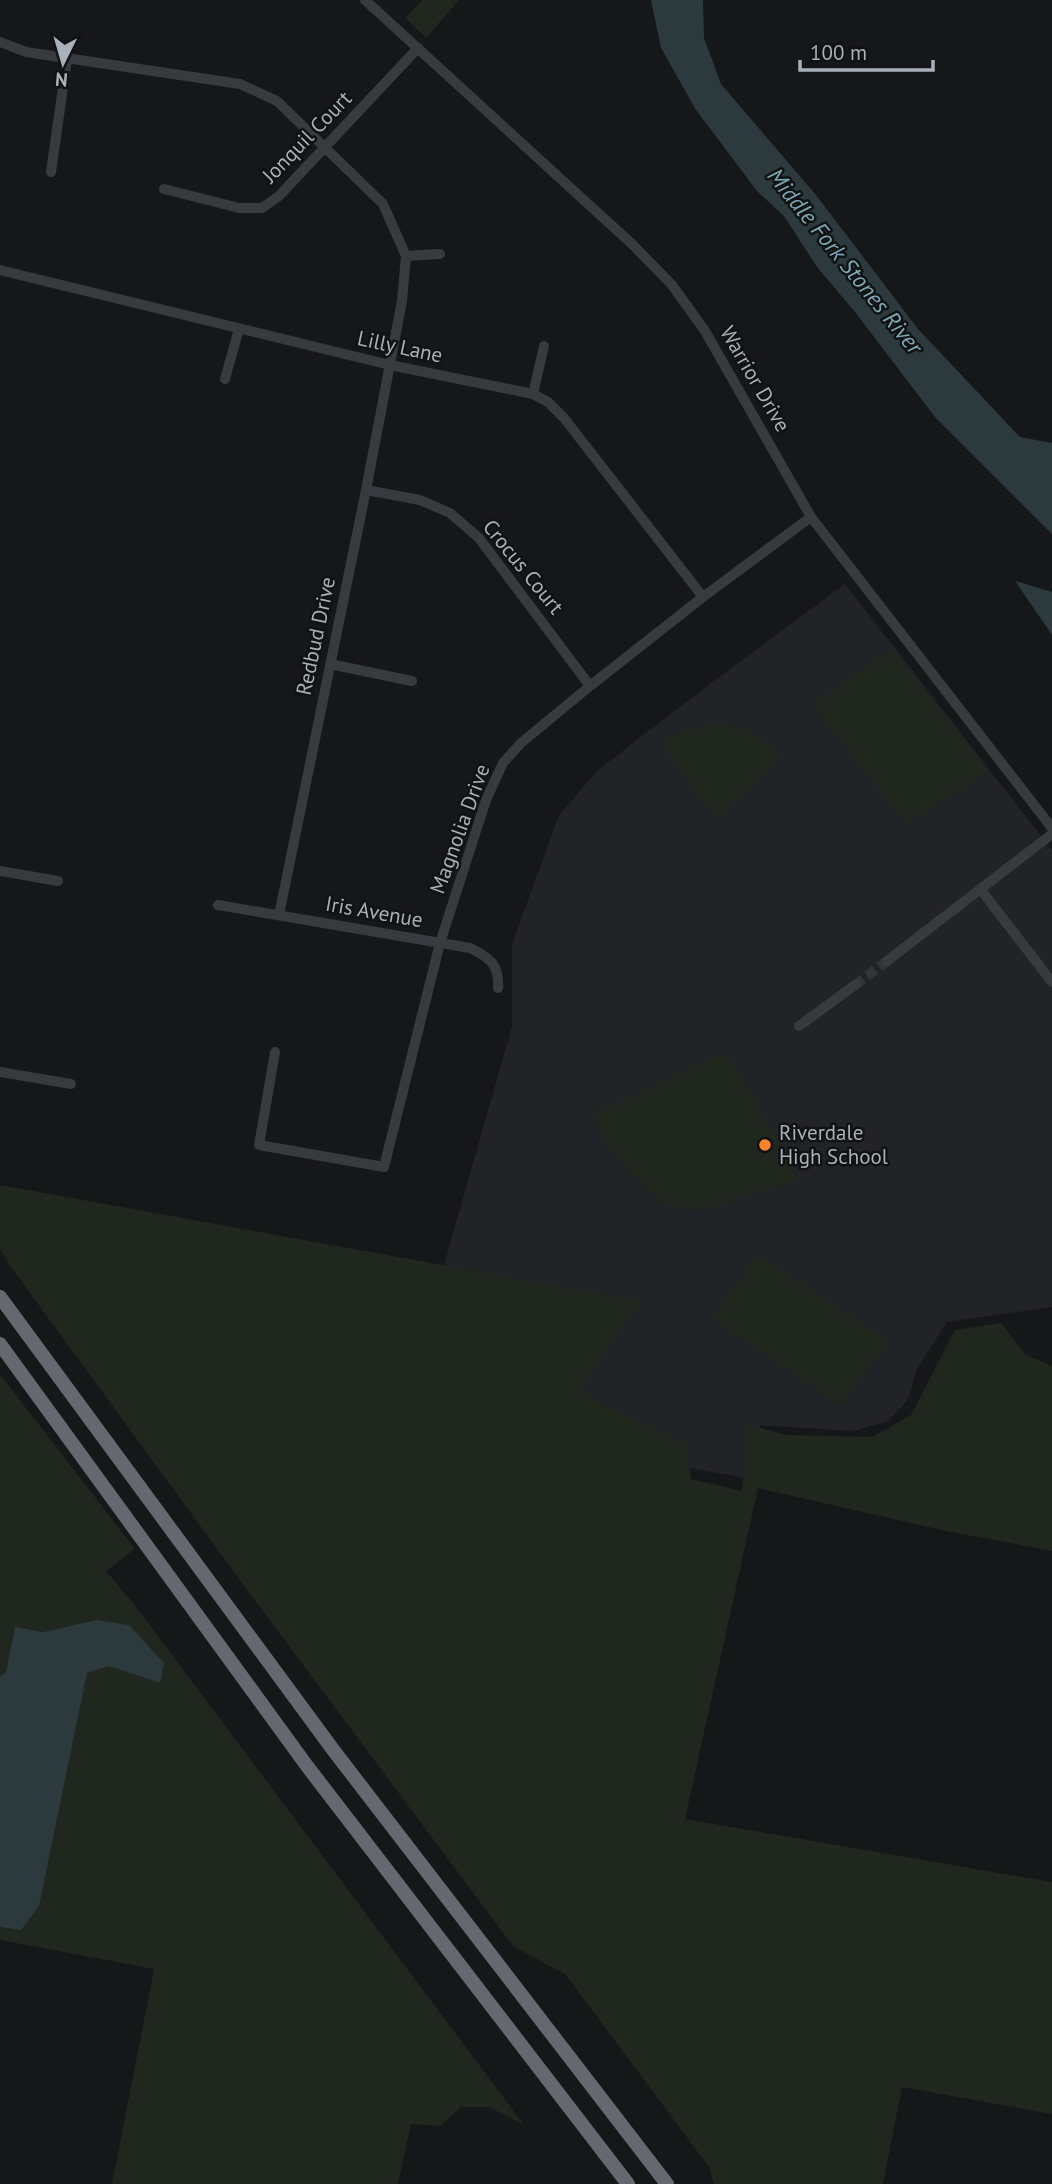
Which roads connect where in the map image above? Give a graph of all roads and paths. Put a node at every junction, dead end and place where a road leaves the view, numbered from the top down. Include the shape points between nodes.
1 (365, 0) edge
2 (0, 42) edge
3 (418, 48) junction
4 (67, 59) junction
5 (326, 147) junction
6 (51, 172) dead end
7 (164, 189) dead end
8 (440, 254) dead end
9 (406, 256) junction
10 (0, 270) edge
11 (239, 329) junction
12 (544, 346) dead end
13 (390, 366) junction
14 (225, 379) dead end
15 (533, 394) junction
16 (366, 489) junction
17 (811, 517) junction
18 (703, 597) junction
19 (330, 664) junction
20 (412, 681) dead end
21 (590, 686) junction
22 (1052, 828) edge
23 (1052, 834) edge
24 (0, 871) edge
25 (58, 881) dead end
26 (981, 890) junction
27 (218, 905) dead end
28 (279, 915) junction
29 (440, 943) junction
30 (887, 961) tunnel mouth
31 (1052, 982) edge
32 (855, 985) tunnel mouth
33 (498, 988) dead end
34 (799, 1026) dead end
35 (275, 1052) dead end
36 (0, 1072) edge
37 (71, 1084) dead end
38 (0, 1297) edge
39 (0, 1344) edge
40 (628, 2184) edge
41 (667, 2184) edge

1 - 3 street, Warrior Drive
2 - 4 street
3 - 5 street, Jonquil Court
3 - 17 street, Warrior Drive via 672,285 705,331
4 - 5 street via 240,84 277,101
4 - 6 street
5 - 7 street, Jonquil Court via 262,208 239,208
5 - 9 street via 383,204
8 - 9 street
9 - 13 street, Redbud Drive
10 - 11 street, Lilly Lane
11 - 13 street, Lilly Lane
11 - 14 street
12 - 15 street
13 - 15 street, Lilly Lane
13 - 16 street, Redbud Drive
15 - 18 street, Lilly Lane via 564,418
16 - 19 street, Redbud Drive
16 - 21 street, Crocus Court via 421,500 450,513 479,538
17 - 18 street, Magnolia Drive
17 - 22 street, Warrior Drive
18 - 21 street, Magnolia Drive
19 - 20 street
19 - 28 street, Redbud Drive
21 - 29 street, Magnolia Drive via 503,763 486,800
23 - 26 street
24 - 25 street
26 - 30 street
26 - 31 street
27 - 28 street, Iris Avenue
28 - 29 street, Iris Avenue
29 - 33 street, Iris Avenue via 486,956 495,964
29 - 35 street, Magnolia Drive via 384,1167 259,1146
32 - 34 street
36 - 37 street
38 - 41 highway via 334,1751
39 - 40 highway via 307,1766

